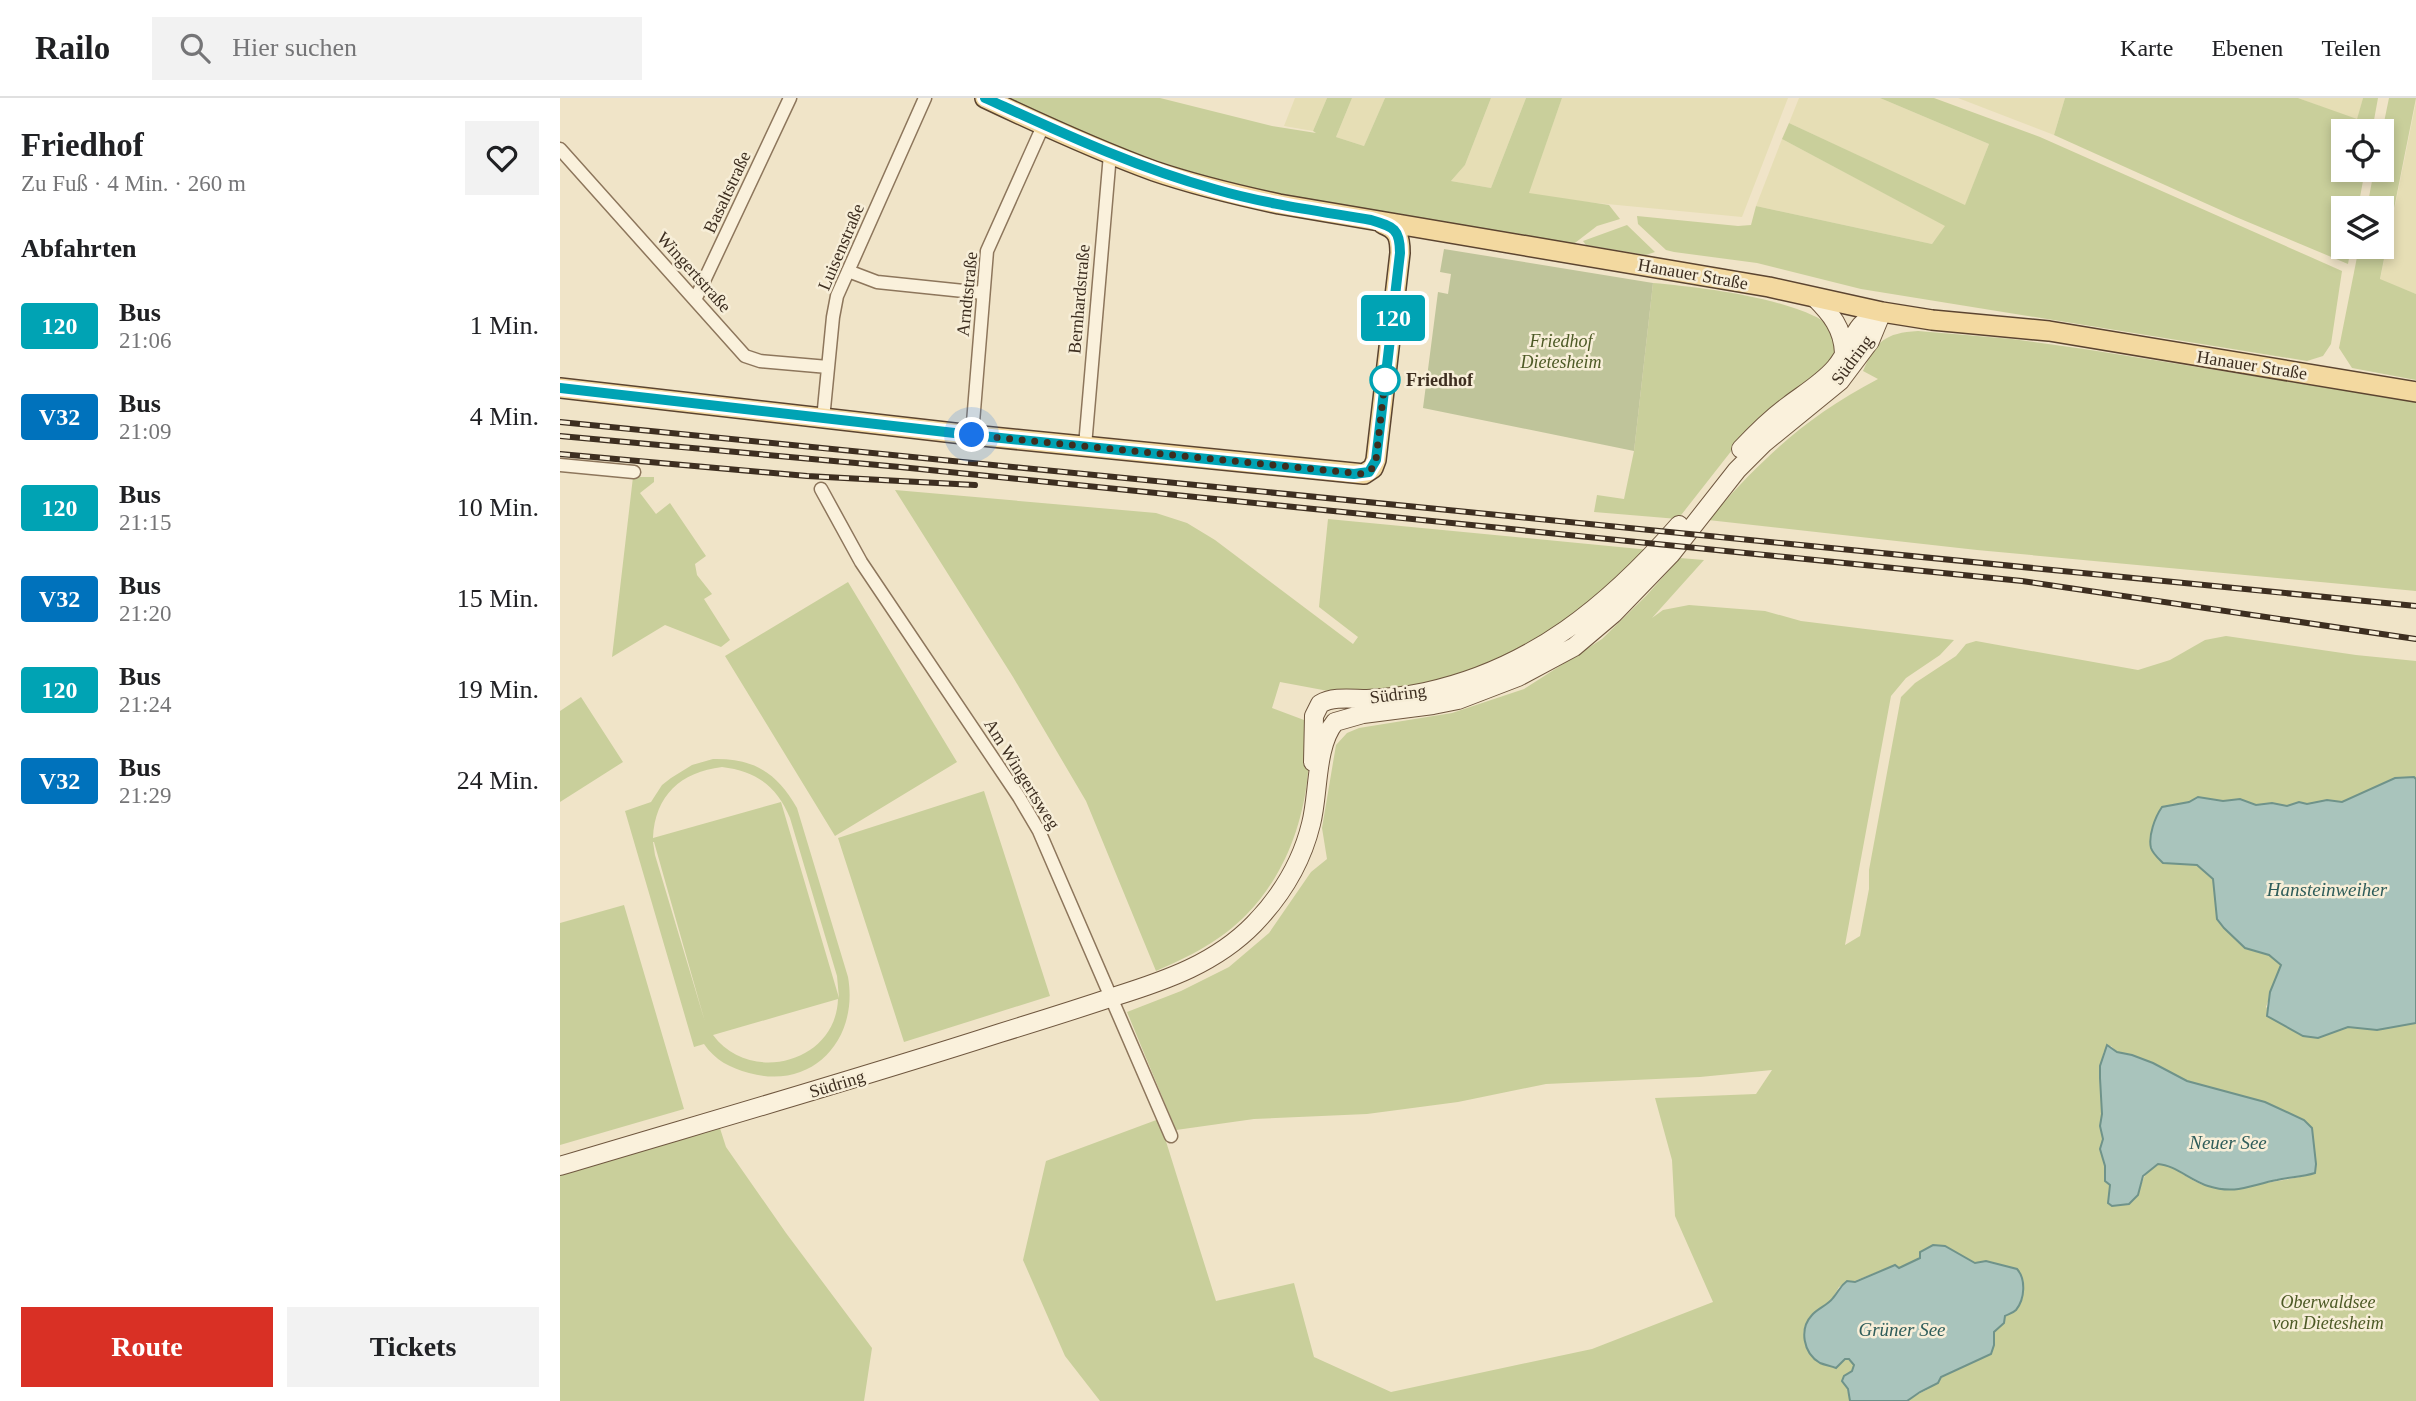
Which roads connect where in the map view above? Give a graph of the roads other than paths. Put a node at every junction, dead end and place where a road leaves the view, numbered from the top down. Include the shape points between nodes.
1 (790, 98) edge
2 (925, 98) edge
3 (985, 98) edge
4 (1043, 126) junction
5 (560, 149) edge
6 (1110, 154) junction
7 (1371, 220) junction
8 (1445, 232) junction
9 (1400, 253) junction
10 (848, 271) junction
11 (983, 293) junction
12 (1814, 297) junction
13 (695, 300) junction
14 (1882, 312) junction
15 (1844, 353) junction
16 (828, 366) junction
17 (560, 388) edge
18 (2416, 392) edge
19 (823, 419) junction
20 (972, 435) junction
21 (1084, 446) junction
22 (560, 465) edge
23 (634, 471) dead end
24 (821, 489) dead end
25 (1112, 998) junction
26 (1171, 1136) dead end
27 (560, 1166) edge

1 - 13 street, Basaltstraße
2 - 10 street, Luisenstraße
3 - 4 main road, Hanauer Straße
4 - 6 main road, Hanauer Straße
4 - 11 street, Arndtstraße via 987,251
5 - 13 street, Wingertstraße
6 - 7 main road, Hanauer Straße via 1217,190
6 - 21 street, Bernhardstraße
7 - 8 main road, Hanauer Straße
7 - 9 main road via 1396,231
8 - 9 main road via 1421,237
8 - 12 main road, Hanauer Straße
9 - 21 main road via 1376,460 1364,474
10 - 11 street via 877,282
10 - 16 street, Luisenstraße via 835,306
11 - 20 street, Arndtstraße
12 - 14 main road, Hanauer Straße
12 - 15 street via 1836,322
13 - 16 street, Wingertstraße via 751,359
14 - 15 street, Südring via 1865,320
14 - 18 main road, Hanauer Straße via 2049,331
14 - 25 street, Südring via 1870,341 1840,381 1764,443 1671,554 1574,647 1518,677 1458,700 1335,722 1324,745 1305,843 1270,906 1242,936 1198,967
15 - 25 street, Südring via 1828,376 1760,428 1623,584 1544,646 1483,675 1442,688 1320,704 1314,716 1311,784 1303,824 1273,890 1249,920 1219,945
16 - 19 street, Luisenstraße
17 - 19 main road
19 - 20 main road
20 - 21 main road
22 - 23 street
24 - 25 street, Am Wingertsweg via 861,562 1030,814
25 - 26 street, Am Wingertsweg
25 - 27 street, Südring

